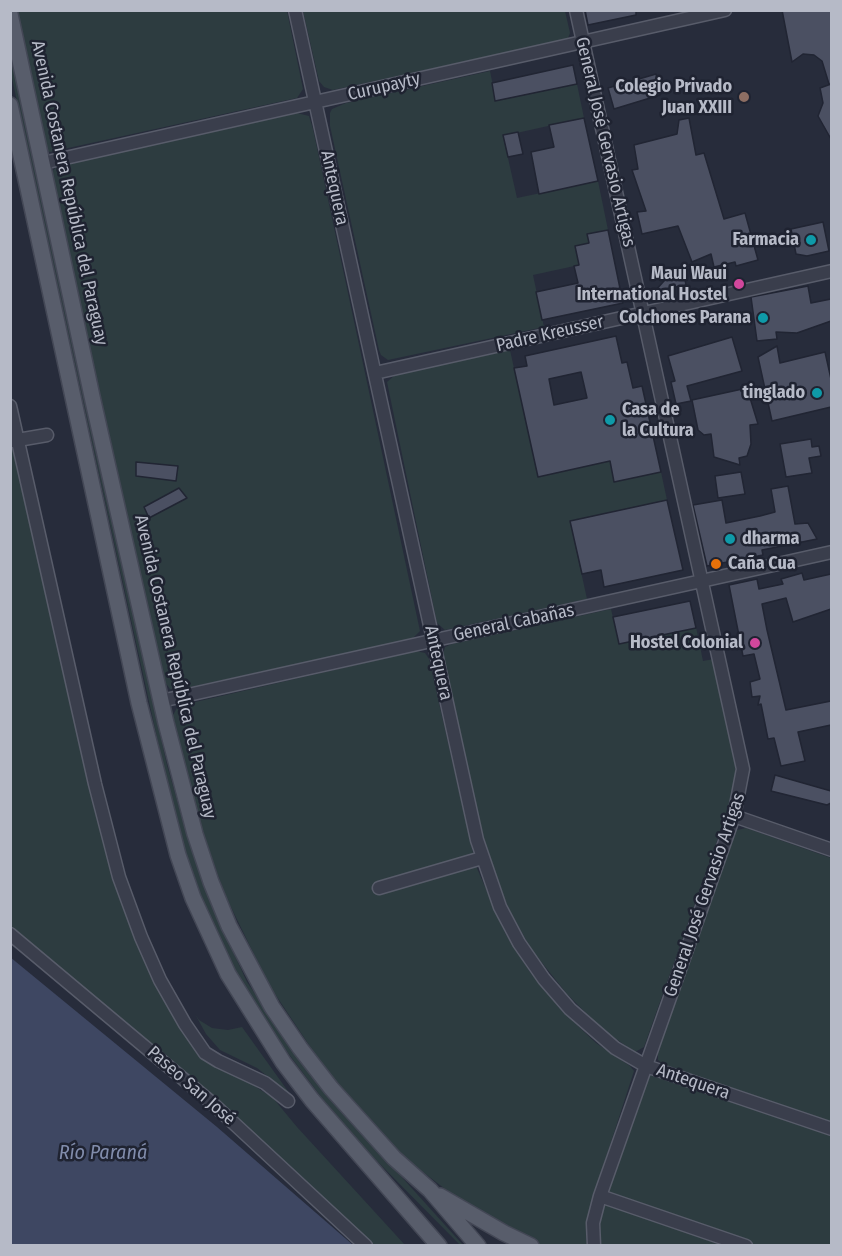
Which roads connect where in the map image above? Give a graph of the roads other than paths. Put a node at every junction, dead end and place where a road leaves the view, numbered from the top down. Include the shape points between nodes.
1 (295, 10) edge
2 (576, 10) edge
3 (725, 10) edge
4 (10, 14) edge
5 (583, 42) junction
6 (315, 102) junction
7 (10, 105) edge
8 (43, 163) junction
9 (831, 271) edge
10 (643, 313) junction
11 (375, 373) junction
12 (10, 406) edge
13 (47, 435) dead end
14 (14, 440) edge
15 (831, 552) edge
16 (703, 582) junction
17 (434, 641) junction
18 (161, 701) junction
19 (734, 816) junction
20 (831, 838) edge
21 (812, 843) junction
22 (831, 850) edge
23 (482, 858) junction
24 (379, 888) dead end
25 (10, 934) edge
26 (646, 1066) junction
27 (288, 1101) dead end
28 (831, 1129) edge
29 (430, 1190) junction
30 (600, 1196) junction
31 (366, 1245) edge
32 (439, 1245) edge
33 (478, 1245) edge
34 (531, 1245) edge
35 (594, 1245) edge
36 (746, 1245) edge

1 - 6 street, Antequera
2 - 5 street, General José Gervasio Artigas
3 - 5 street, Curupayty
4 - 8 main road, Avenida Costanera República del Paraguay
5 - 6 street, Curupayty
5 - 10 street, General José Gervasio Artigas
6 - 8 street, Curupayty
6 - 11 street, Antequera
7 - 32 main road via 139,703 193,898 228,974 283,1062
8 - 18 main road, Avenida Costanera República del Paraguay
9 - 10 street, Padre Kreusser
10 - 11 street, Padre Kreusser
10 - 16 street, General José Gervasio Artigas
11 - 17 street, Antequera
12 - 14 street
13 - 14 street
14 - 27 street via 100,804 141,937 175,1006 205,1053 265,1083
15 - 16 street, General Cabañas
16 - 17 street, General Cabañas
16 - 19 street, General José Gervasio Artigas via 743,769
17 - 18 street, General Cabañas
17 - 23 street, Antequera
18 - 29 main road, Avenida Costanera República del Paraguay via 211,882 229,926 272,1007 331,1088 394,1158
19 - 21 street
19 - 26 street, General José Gervasio Artigas
20 - 21 street
21 - 22 street
23 - 24 street
23 - 26 street, Antequera via 510,927 544,979 602,1038
25 - 31 street, Paseo San José via 212,1103
26 - 28 street, Antequera
26 - 30 street, General José Gervasio Artigas
29 - 33 main road, Avenida Costanera República del Paraguay
29 - 34 main road
30 - 35 street, General José Gervasio Artigas via 593,1223
30 - 36 street

